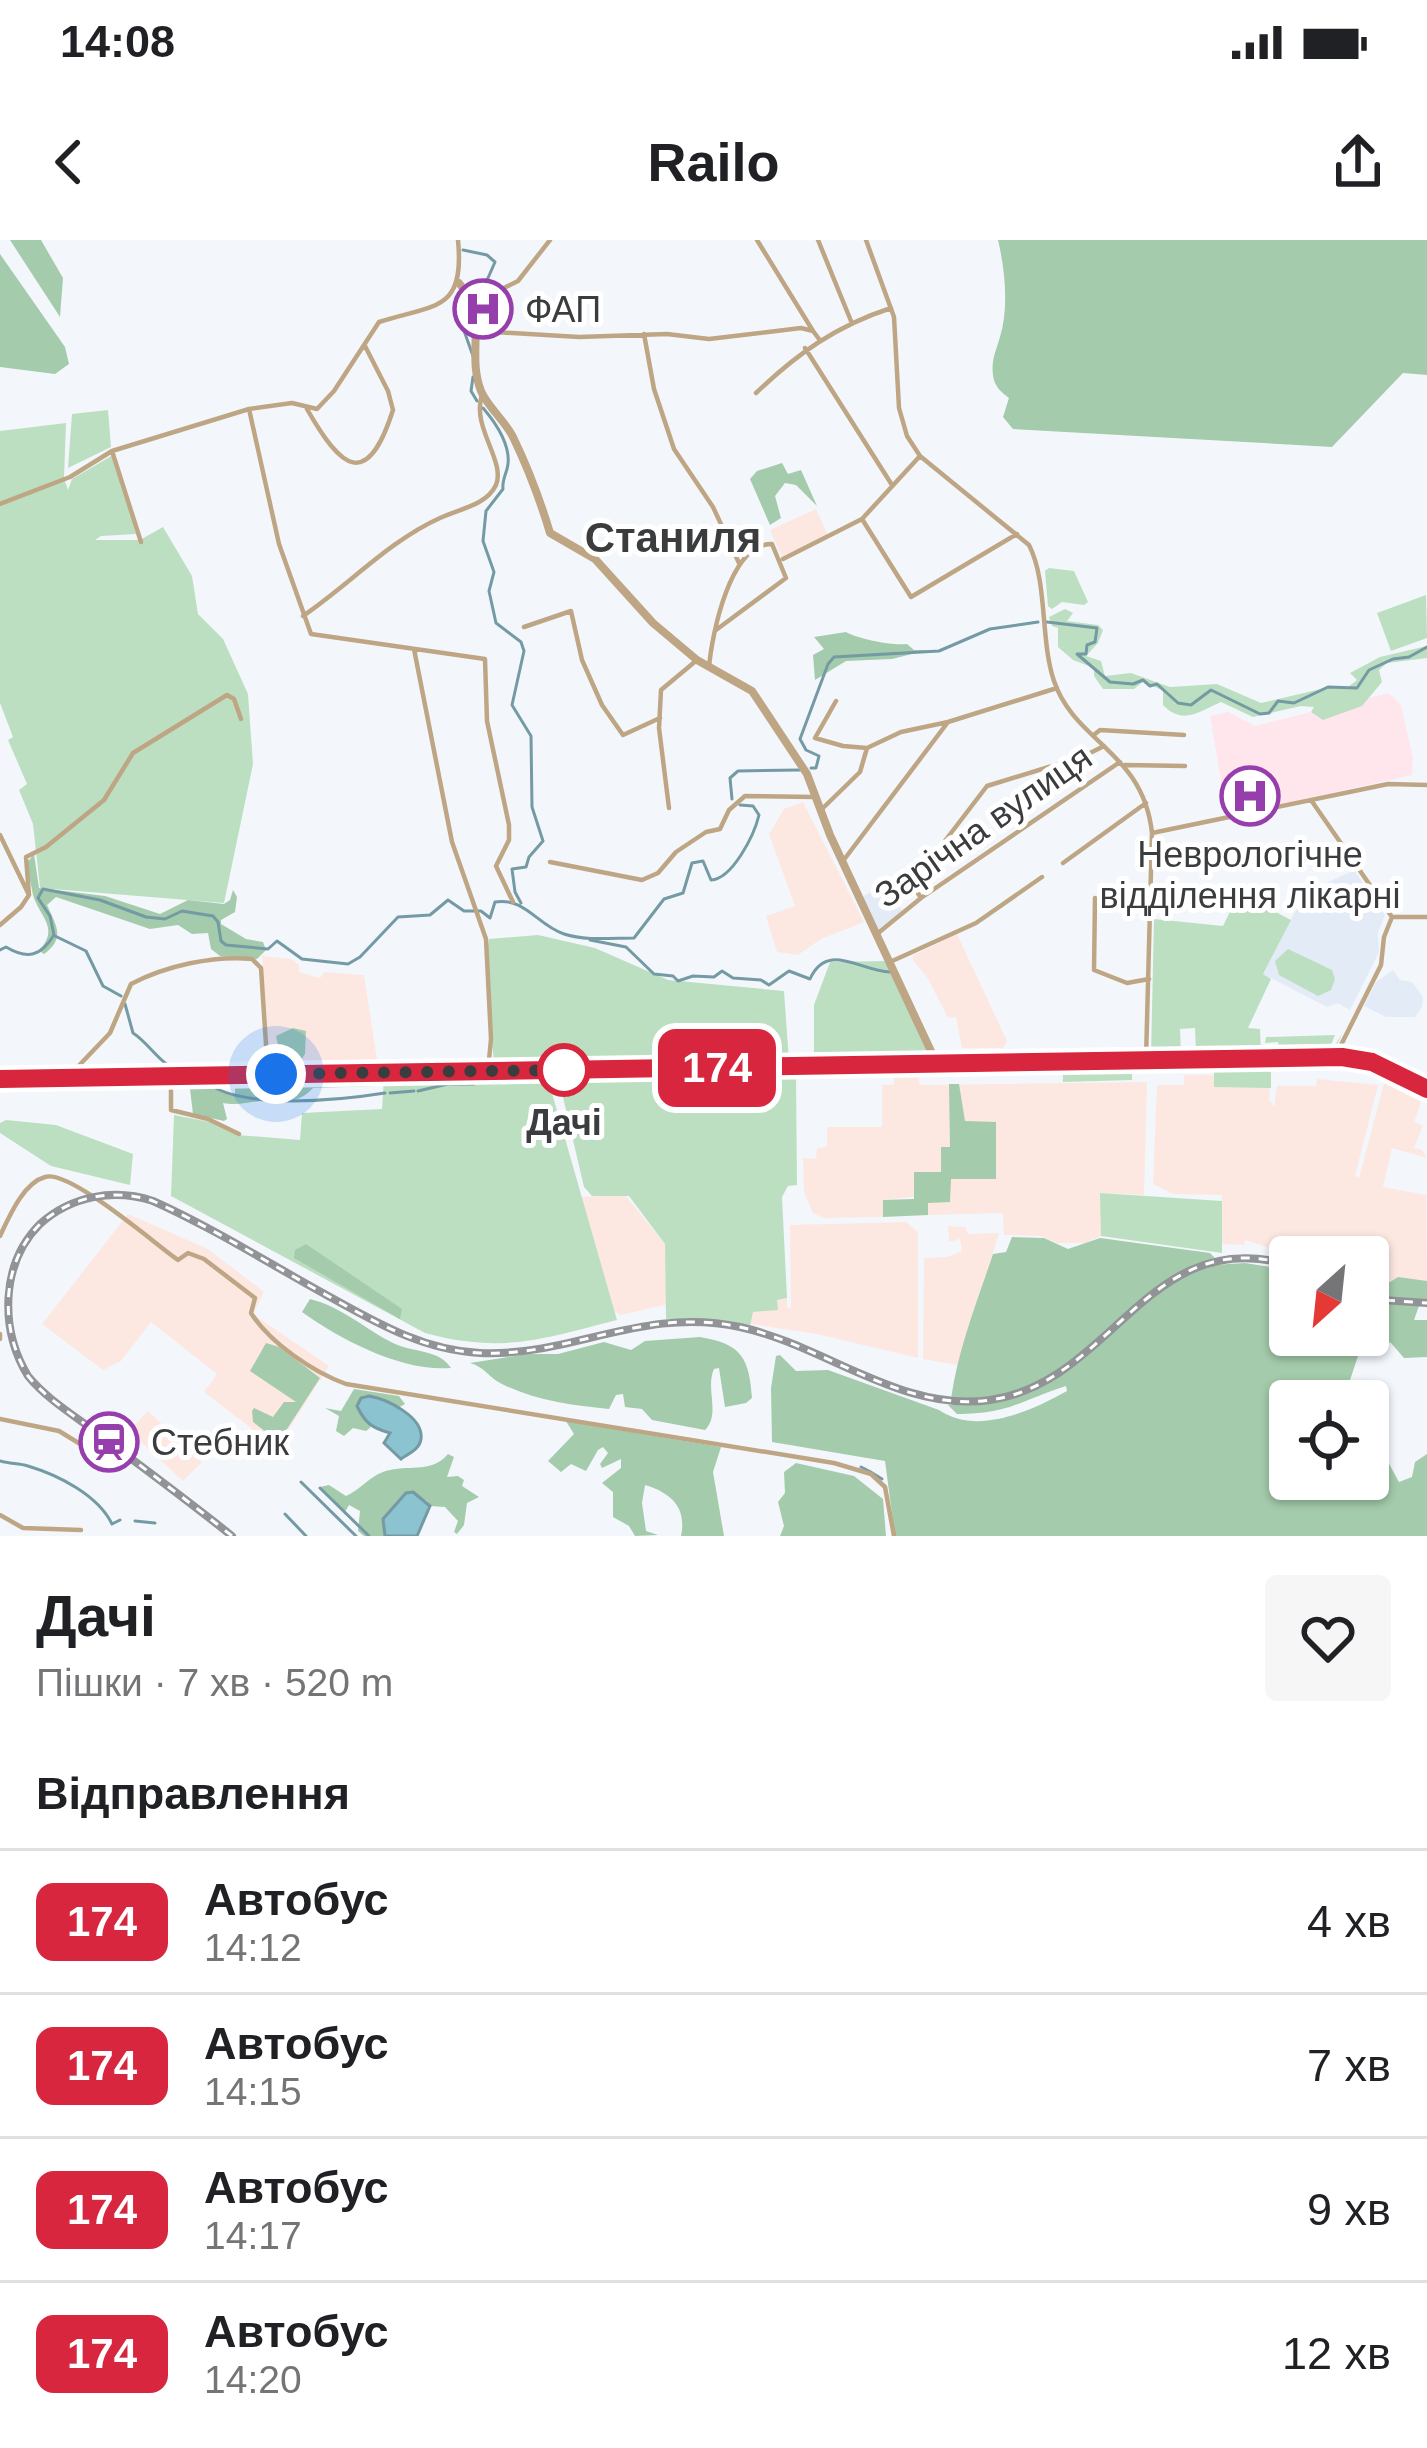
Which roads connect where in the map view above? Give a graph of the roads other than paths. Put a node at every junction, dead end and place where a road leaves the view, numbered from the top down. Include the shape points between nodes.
1 (458, 240) edge
2 (550, 240) edge
3 (818, 240) edge
4 (866, 240) edge
5 (754, 241) edge
6 (459, 283) junction
7 (475, 302) junction
8 (891, 308) junction
9 (851, 321) junction
10 (813, 331) junction
11 (476, 332) junction
12 (644, 334) junction
13 (819, 339) junction
14 (364, 344) junction
15 (806, 348) junction
16 (756, 393) dead end
17 (482, 395) junction
18 (249, 409) junction
19 (307, 409) junction
20 (112, 451) junction
21 (920, 456) junction
22 (892, 486) junction
23 (0, 504) edge
24 (862, 519) junction
25 (1017, 533) junction
26 (141, 542) dead end
27 (782, 560) junction
28 (739, 563) junction
29 (303, 616) junction
30 (524, 628) dead end
31 (716, 630) junction
32 (413, 647) junction
33 (697, 660) junction
34 (709, 667) junction
35 (1057, 688) junction
36 (836, 700) dead end
37 (660, 718) junction
38 (241, 719) dead end
39 (948, 722) junction
40 (1095, 735) junction
41 (1184, 735) dead end
42 (1104, 746) junction
43 (867, 748) junction
44 (1122, 764) junction
45 (1185, 766) dead end
46 (1427, 785) edge
47 (815, 797) junction
48 (1311, 800) junction
49 (1147, 802) junction
50 (669, 808) dead end
51 (820, 810) junction
52 (1152, 833) junction
53 (0, 836) edge
54 (550, 862) dead end
55 (843, 862) junction
56 (1063, 863) dead end
57 (1042, 877) dead end
58 (29, 895) junction
59 (921, 898) junction
60 (1095, 898) dead end
61 (513, 902) dead end
62 (1427, 916) edge
63 (1392, 917) junction
64 (0, 925) edge
65 (877, 934) junction
66 (890, 962) junction
67 (1149, 979) junction
68 (1341, 1045) junction
69 (1334, 1057) junction
70 (1146, 1060) junction
71 (937, 1062) junction
72 (1372, 1062) junction
73 (488, 1071) junction
74 (268, 1075) junction
75 (171, 1078) junction
76 (0, 1079) edge
77 (66, 1080) junction
78 (1427, 1089) edge
79 (239, 1134) dead end
80 (2, 1224) edge
81 (0, 1236) edge
82 (0, 1419) edge
83 (116, 1466) dead end
84 (0, 1515) edge
85 (81, 1530) dead end
86 (894, 1536) edge

1 - 6 street
2 - 7 street via 518,281
3 - 9 street
4 - 8 street
5 - 10 street
6 - 7 street
6 - 14 street via 444,303 379,322
7 - 11 street
8 - 9 street
8 - 21 street via 899,408
9 - 13 street
10 - 12 street via 716,339
10 - 13 street
11 - 12 street
11 - 17 street
12 - 28 street via 674,448
13 - 15 street
14 - 19 street via 321,406
14 - 19 street via 393,410 369,459 346,462
15 - 16 street
15 - 22 street
17 - 29 street via 494,489 386,548
17 - 33 street via 514,439 550,533 595,559
18 - 19 street
18 - 20 street
18 - 29 street
20 - 23 street
20 - 26 street
21 - 22 street
21 - 25 street
22 - 24 street
24 - 25 street via 911,597
24 - 27 street
25 - 35 street via 1035,558
27 - 28 street via 767,542
27 - 31 street via 784,580
28 - 31 street
29 - 32 street via 318,638
30 - 37 street via 571,611 582,660 623,735
31 - 34 street
32 - 61 street via 485,659 487,721 509,825 496,866
32 - 73 street via 440,796 486,943
33 - 34 street
33 - 37 street via 662,687
34 - 47 street via 752,691
35 - 39 street
35 - 40 street
36 - 43 street via 815,738
37 - 50 street
38 - 58 street via 227,695 130,756 104,800 26,857
39 - 43 street
39 - 55 street
40 - 41 street
40 - 42 street
42 - 44 street
42 - 59 street via 987,786 914,882
43 - 51 street via 860,772
44 - 45 street
44 - 49 street
44 - 59 street, Зарічна вулиця
46 - 48 street
47 - 51 street
47 - 54 street via 745,796 720,829 642,880
48 - 52 street
48 - 63 street
49 - 52 street
49 - 56 street, Зарічна вулиця
51 - 55 street
52 - 67 street
53 - 58 street
55 - 65 street
57 - 66 street, Зарічна вулиця via 976,923
58 - 64 street
59 - 65 street, Зарічна вулиця
60 - 67 street via 1094,970 1127,983
62 - 63 street
63 - 68 street via 1383,961
65 - 66 street
66 - 71 street
67 - 70 street
68 - 69 street
68 - 72 street
69 - 70 street
69 - 72 street
70 - 71 street
71 - 73 street
72 - 78 street
73 - 74 street
74 - 75 street
74 - 77 street via 261,968 230,958 131,984 110,1033
75 - 77 street
75 - 79 street via 171,1110
76 - 77 street
80 - 81 street
80 - 86 street via 26,1191 57,1176 178,1260 188,1253 204,1259 255,1298 252,1316 266,1332 325,1377 864,1471 885,1487
82 - 83 street via 59,1430
84 - 85 street via 23,1528

